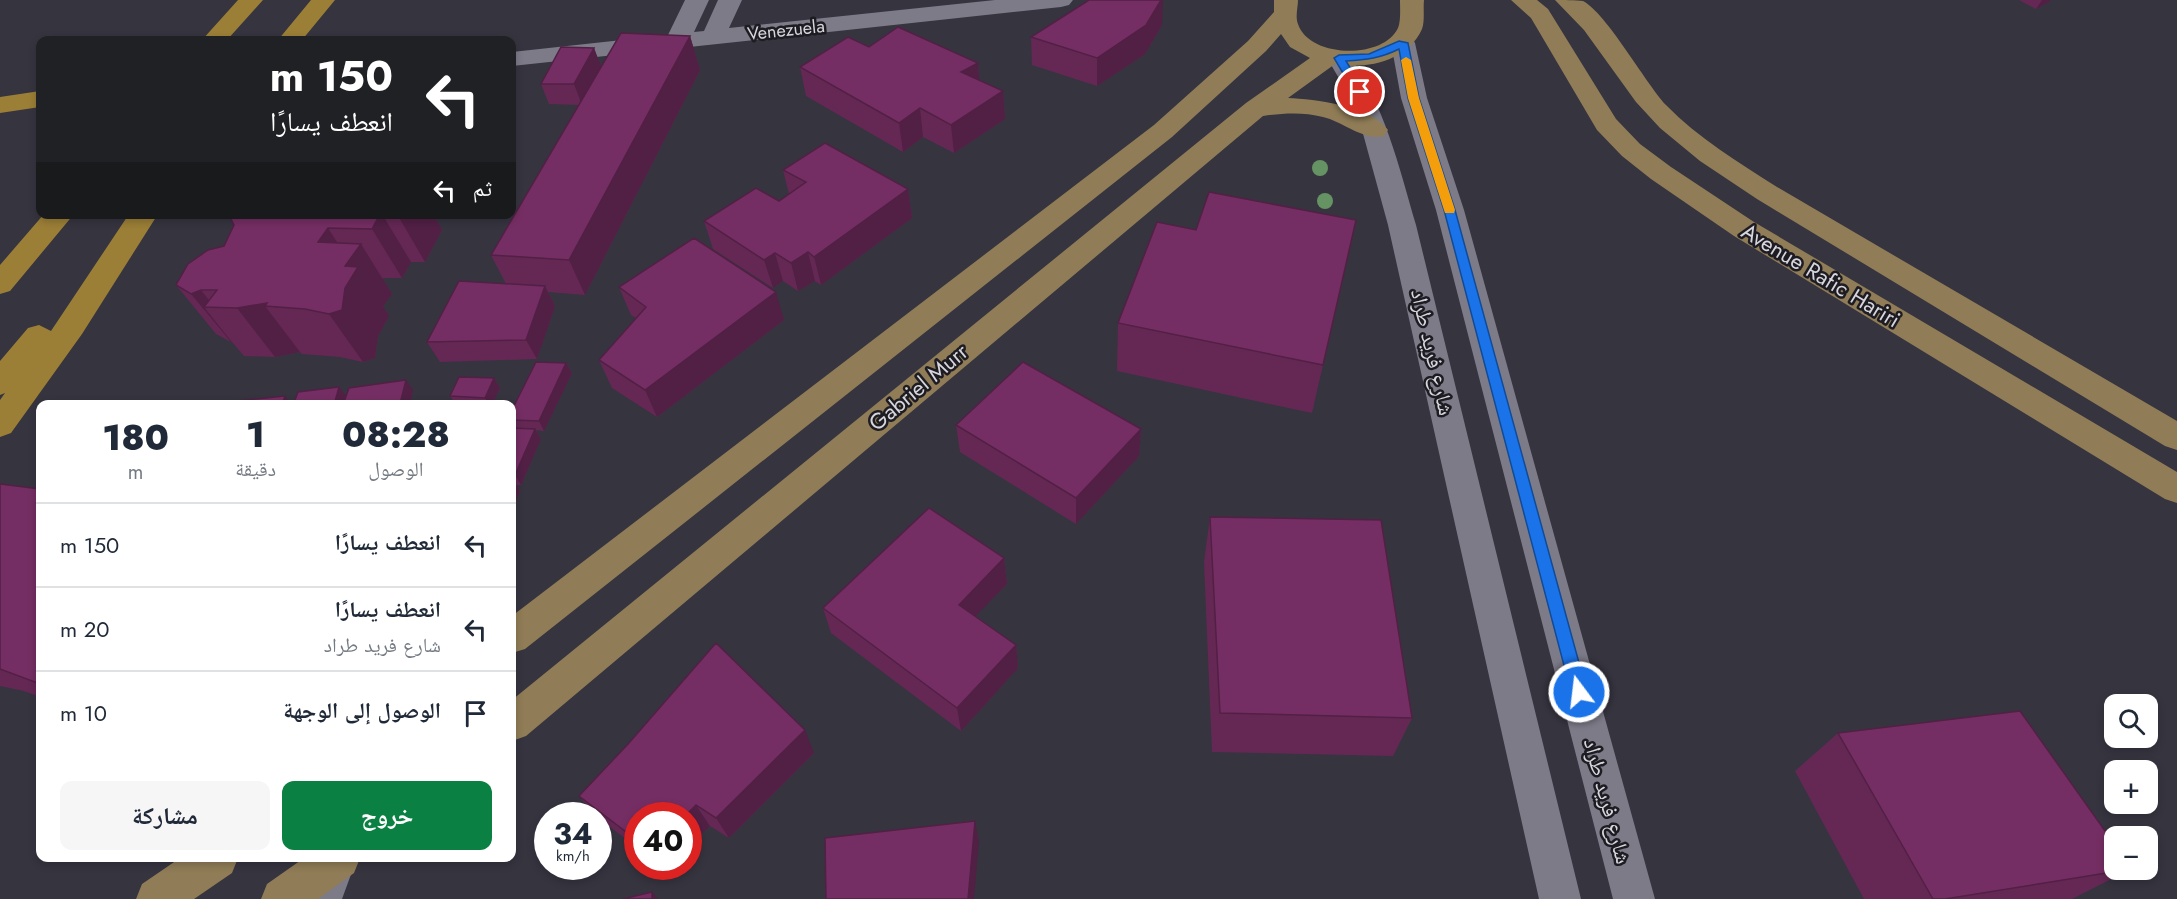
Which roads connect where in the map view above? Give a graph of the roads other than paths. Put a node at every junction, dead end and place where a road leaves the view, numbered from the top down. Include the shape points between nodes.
1 (250, 0) edge
2 (323, 0) edge
3 (697, 0) edge
4 (730, 0) edge
5 (1061, 0) edge
6 (1522, 0) edge
7 (1413, 1) edge
8 (1571, 3) edge
9 (1281, 5) edge
10 (218, 36) edge
11 (293, 36) edge
12 (712, 39) junction
13 (678, 42) junction
14 (1403, 43) junction
15 (1335, 57) junction
16 (516, 59) edge
17 (36, 100) edge
18 (0, 105) edge
19 (1255, 109) junction
20 (36, 118) edge
21 (0, 120) edge
22 (1375, 130) junction
23 (54, 219) edge
24 (55, 219) edge
25 (139, 219) edge
26 (140, 219) edge
27 (0, 268) edge
28 (0, 284) edge
29 (0, 383) edge
30 (0, 424) edge
31 (2177, 437) edge
32 (2177, 489) edge
33 (516, 634) edge
34 (516, 720) edge
35 (211, 862) edge
36 (332, 862) edge
37 (335, 862) edge
38 (157, 899) edge
39 (282, 899) edge
40 (321, 899) edge
41 (1560, 899) edge
42 (1634, 899) edge

1 - 10 highway
2 - 11 highway
3 - 13 street
4 - 12 street
5 - 12 street, Venezuela
6 - 32 main road, Avenue Rafic Hariri via 1540,14 1606,124 1661,173 1744,229
7 - 14 main road via 1411,30
8 - 31 main road, Avenue Rafic Hariri via 1600,32 1658,111 1714,158
9 - 15 main road via 1287,29 1300,44
9 - 33 main road via 1257,46 1163,131
12 - 13 street, Venezuela
13 - 16 street, Venezuela
14 - 15 main road via 1369,57
14 - 42 street, شارع فريد طراد via 1414,98 1450,210
15 - 19 main road, Gabriel Murr
15 - 22 street, شارع فريد طراد via 1360,92
17 - 18 highway
19 - 22 main road via 1317,107 1358,119
19 - 34 main road, Gabriel Murr
20 - 21 highway
22 - 41 street, شارع فريد طراد via 1419,292
23 - 27 highway
24 - 28 highway
25 - 29 highway
26 - 30 highway via 71,326
35 - 38 main road
36 - 39 main road
37 - 40 street

